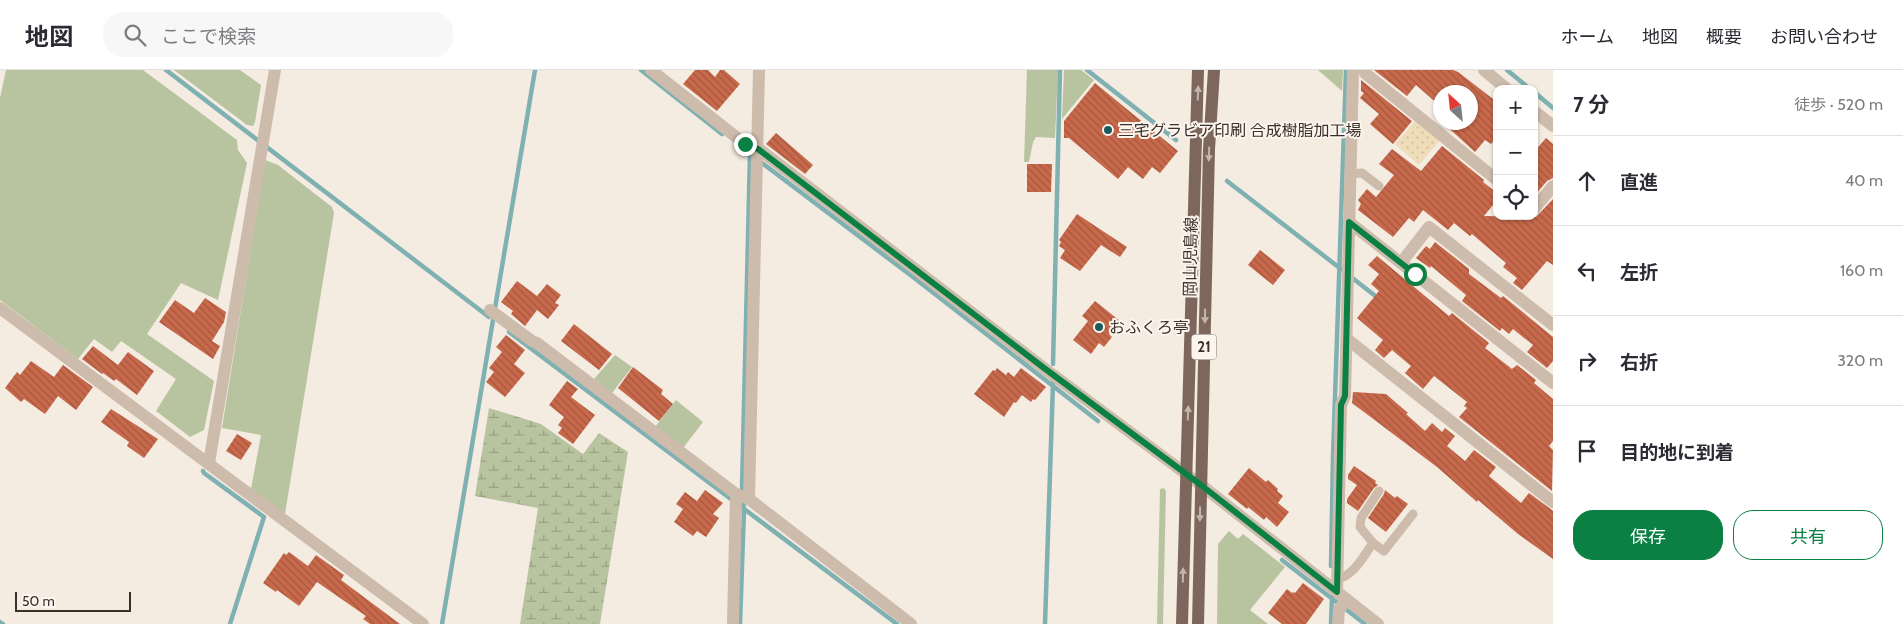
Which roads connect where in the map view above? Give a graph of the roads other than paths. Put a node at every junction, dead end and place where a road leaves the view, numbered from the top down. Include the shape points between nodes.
1 (275, 70) edge
2 (651, 70) edge
3 (760, 70) edge
4 (1198, 70) edge
5 (1214, 70) edge
6 (1352, 70) edge
7 (1363, 70) edge
8 (1484, 70) edge
9 (1502, 85) edge
10 (1538, 114) edge
11 (1553, 126) edge
12 (755, 152) junction
13 (1349, 174) junction
14 (1493, 177) edge
15 (1379, 186) dead end
16 (1553, 186) edge
17 (1538, 203) edge
18 (1349, 222) junction
19 (1401, 263) junction
20 (0, 308) edge
21 (493, 312) dead end
22 (1553, 325) edge
23 (1347, 339) junction
24 (1553, 383) edge
25 (209, 463) junction
26 (1186, 474) junction
27 (1201, 485) junction
28 (1379, 491) dead end
29 (740, 500) junction
30 (1553, 502) edge
31 (1413, 514) dead end
32 (1373, 542) junction
33 (1341, 597) junction
34 (423, 624) edge
35 (733, 624) edge
36 (911, 624) edge
37 (1182, 624) edge
38 (1198, 624) edge
39 (1338, 624) edge
40 (1378, 624) edge

1 - 25 street
2 - 12 street
3 - 12 street
26 -> 4 main road, 岡山児島線 / 21
5 -> 27 main road, 岡山児島線 / 21 via 1209,149
6 - 13 street
7 - 14 street
8 - 9 street
10 - 11 street
12 - 26 street
12 - 29 street
13 - 15 lane via 1362,173
13 - 18 street
16 - 17 street
18 - 19 street
18 - 23 street
19 - 22 street via 1429,227
19 - 24 street
20 - 25 street
21 - 29 street
23 - 30 street
23 - 33 street via 1345,396 1340,423
25 - 34 street
26 - 27 street
37 -> 26 main road, 岡山児島線 / 21
27 - 33 street
27 -> 38 main road, 岡山児島線 / 21
28 - 32 lane via 1361,518 1360,527
29 - 35 street
29 - 36 street
31 - 32 lane via 1384,551
32 - 33 lane via 1344,578
33 - 39 street
33 - 40 street

